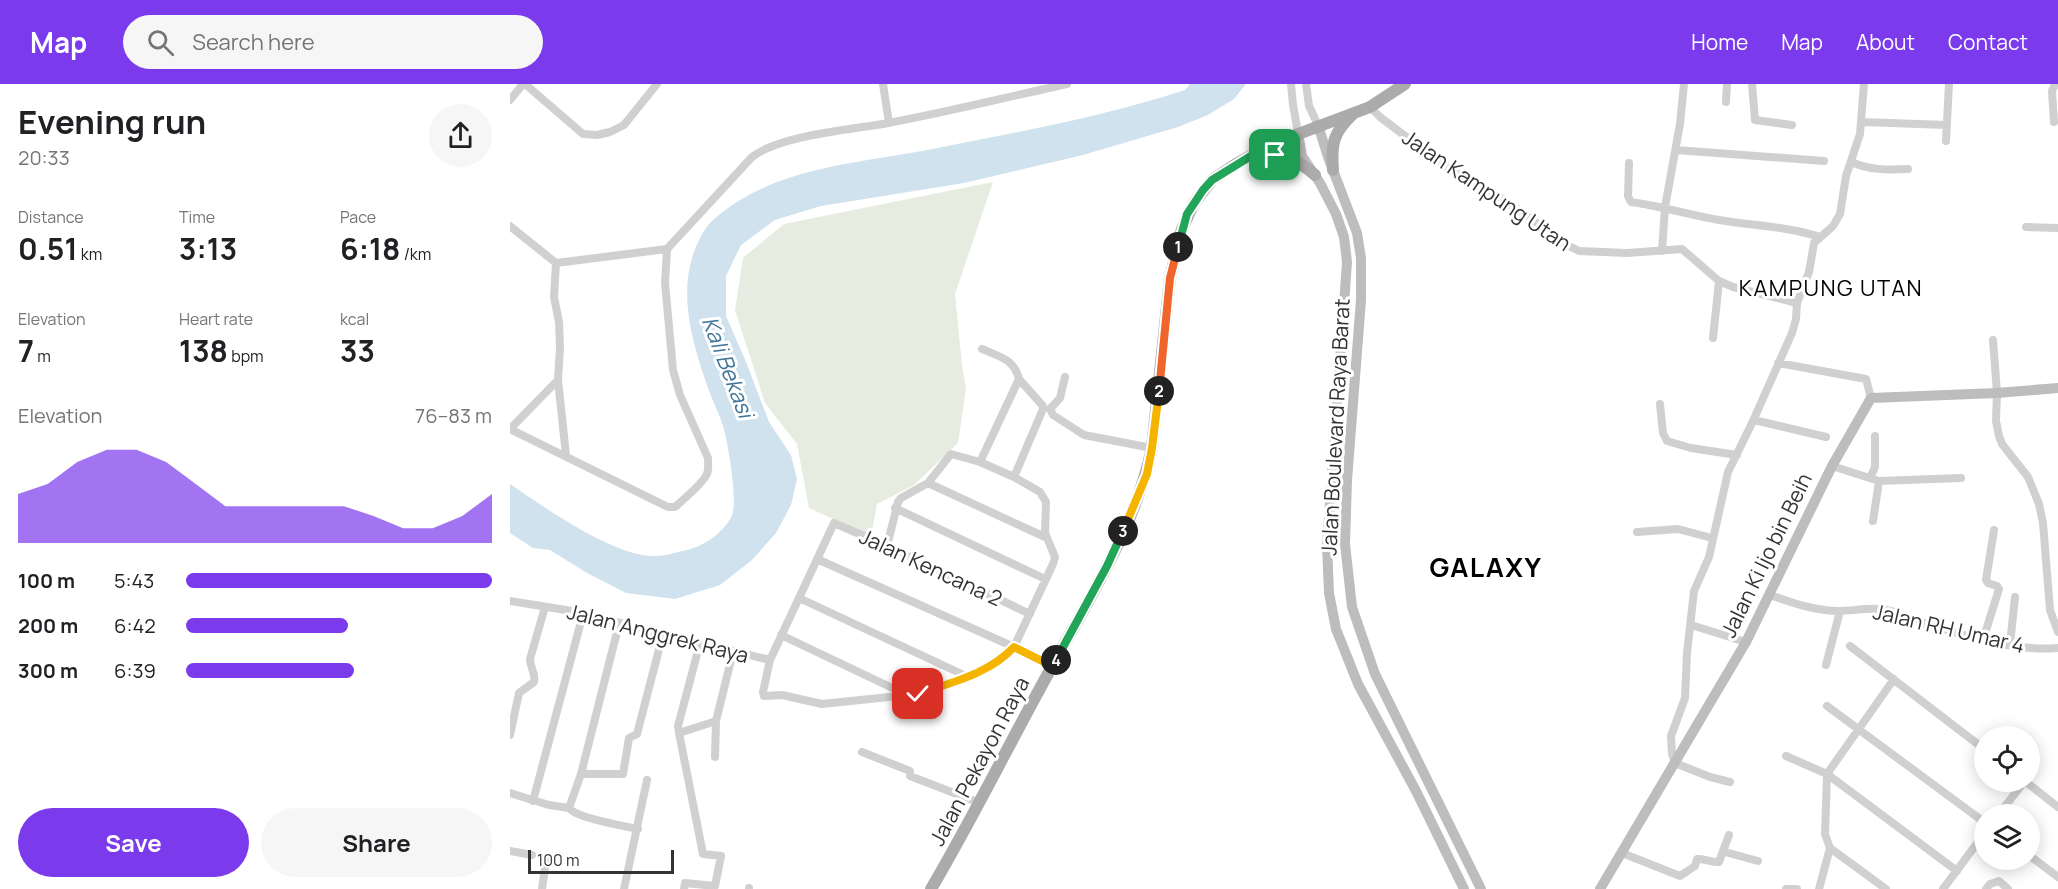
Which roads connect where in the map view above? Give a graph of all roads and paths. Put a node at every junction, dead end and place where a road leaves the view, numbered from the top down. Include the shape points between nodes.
1 (524, 84) edge
2 (657, 84) edge
3 (883, 84) edge
4 (1067, 84) edge
5 (1291, 84) edge
6 (1405, 84) edge
7 (1684, 84) edge
8 (1727, 84) edge
9 (1752, 84) edge
10 (1864, 84) edge
11 (1949, 84) edge
12 (2055, 84) edge
13 (1306, 87) edge
14 (1292, 93) junction
15 (510, 100) edge
16 (1726, 102) dead end
17 (1371, 107) junction
18 (1355, 113) junction
19 (1862, 122) junction
20 (2054, 122) dead end
21 (889, 123) junction
22 (1318, 125) junction
23 (1792, 125) dead end
24 (1947, 125) junction
25 (1298, 133) junction
26 (1946, 141) dead end
27 (1676, 150) junction
28 (1251, 156) junction
29 (1328, 157) junction
30 (1824, 161) dead end
31 (1851, 162) junction
32 (1629, 163) dead end
33 (1908, 169) dead end
34 (1312, 170) junction
35 (1333, 170) junction
36 (1665, 207) junction
37 (510, 226) edge
38 (2026, 226) dead end
39 (2058, 228) edge
40 (1820, 237) junction
41 (667, 249) junction
42 (1662, 251) junction
43 (556, 263) junction
44 (1719, 280) junction
45 (1346, 298) junction
46 (1361, 300) junction
47 (1797, 303) junction
48 (1713, 338) dead end
49 (1993, 340) dead end
50 (982, 349) dead end
51 (1778, 363) junction
52 (1065, 377) dead end
53 (558, 380) junction
54 (1019, 380) junction
55 (2058, 388) edge
56 (1996, 393) junction
57 (1871, 398) junction
58 (1660, 404) dead end
59 (1754, 420) junction
60 (1875, 436) dead end
61 (1826, 437) dead end
62 (1152, 448) junction
63 (566, 455) junction
64 (1737, 455) junction
65 (980, 462) junction
66 (1832, 465) junction
67 (1014, 477) junction
68 (1870, 478) junction
69 (1961, 478) dead end
70 (1879, 481) junction
71 (928, 483) junction
72 (895, 508) junction
73 (1873, 521) dead end
74 (1994, 530) dead end
75 (1637, 532) dead end
76 (1047, 538) junction
77 (1712, 538) junction
78 (887, 546) junction
79 (817, 559) junction
80 (1046, 579) junction
81 (1770, 595) junction
82 (2015, 597) dead end
83 (799, 598) junction
84 (510, 601) edge
85 (545, 607) junction
86 (1840, 611) junction
87 (583, 614) junction
88 (1030, 614) junction
89 (619, 624) junction
90 (1691, 625) junction
91 (2058, 632) edge
92 (663, 634) junction
93 (782, 635) junction
94 (1983, 640) junction
95 (1746, 642) junction
96 (700, 643) junction
97 (2010, 644) junction
98 (1850, 646) dead end
99 (1014, 647) junction
100 (2058, 648) edge
101 (733, 652) junction
102 (770, 660) junction
103 (1826, 665) dead end
104 (1052, 666) junction
105 (966, 676) junction
106 (1894, 679) junction
107 (906, 695) junction
108 (1827, 706) dead end
109 (716, 721) junction
110 (1859, 728) junction
111 (678, 731) junction
112 (510, 735) edge
113 (1974, 742) edge
114 (862, 752) dead end
115 (1786, 756) dead end
116 (715, 757) dead end
117 (1675, 763) junction
118 (581, 774) junction
119 (1827, 774) junction
120 (647, 780) dead end
121 (1730, 782) dead end
122 (1430, 784) junction
123 (1416, 791) junction
124 (2017, 792) edge
125 (2038, 792) edge
126 (511, 796) edge
127 (533, 801) junction
128 (980, 803) junction
129 (2007, 804) edge
130 (2058, 807) edge
131 (569, 808) junction
132 (1974, 814) edge
133 (638, 829) junction
134 (1729, 835) dead end
135 (1830, 848) junction
136 (1974, 848) edge
137 (510, 851) edge
138 (1725, 852) junction
139 (1622, 853) junction
140 (532, 855) dead end
141 (546, 861) dead end
142 (1758, 861) dead end
143 (2040, 864) edge
144 (1958, 871) junction
145 (2058, 877) edge
146 (684, 886) edge
147 (542, 889) edge
148 (624, 889) edge
149 (931, 889) edge
150 (1464, 889) edge
151 (1481, 889) edge
152 (1600, 889) edge
153 (1786, 889) edge
154 (1797, 889) edge
155 (1819, 889) edge
156 (1886, 889) edge
157 (1943, 889) edge
158 (1986, 889) edge
159 (2008, 889) edge

1 - 2 street via 584,134 597,135 624,125
1 - 15 street
3 - 21 street
4 - 21 street
5 - 14 street
6 - 17 main road, Jalan Pekayon Raya
7 - 27 street
8 - 16 street
9 - 23 street via 1755,120
10 - 19 street
11 - 24 street
12 - 20 street
13 - 14 street via 1299,98
13 - 22 street
14 - 25 street
17 - 18 main road, Jalan Pekayon Raya
17 - 42 street, Jalan Kampung Utan via 1446,166 1462,173 1474,187 1491,191 1555,240 1579,251 1595,253
18 - 22 main road, Jalan Pekayon Raya
18 - 35 main road via 1342,125 1332,144
19 - 24 street
19 - 31 street
21 - 41 street via 785,141 762,149
22 - 25 main road, Jalan Pekayon Raya
22 - 29 main road, Jalan Boulevard Raya Barat
24 - 26 street
25 - 28 main road, Jalan Pekayon Raya
25 - 34 main road, Jalan Boulevard Raya Barat via 1302,156
27 - 30 street
27 - 36 street
28 - 34 main road via 1286,157
28 - 62 main road, Jalan Pekayon Raya via 1221,173 1203,190 1187,214 1170,278
29 - 34 main road via 1317,158
29 - 35 main road, Jalan Boulevard Raya Barat
31 - 33 street via 1886,170
31 - 40 street via 1840,214
32 - 36 street via 1629,200
34 - 45 main road, Jalan Boulevard Raya Barat via 1344,237
35 - 46 main road, Jalan Boulevard Raya Barat via 1357,233
36 - 40 street via 1718,220 1791,228
36 - 42 street
37 - 43 street
38 - 39 street
40 - 47 street via 1812,249 1809,272
41 - 43 street
41 - 63 street via 665,283 673,370 708,458 708,473 677,506 670,508
42 - 44 street, Jalan Kampung Utan via 1685,251
43 - 53 street
44 - 47 street, Jalan Kampung Utan via 1745,291
44 - 48 street
45 - 46 main road
45 - 123 main road, Jalan Boulevard Raya Barat via 1327,545 1329,594 1336,629 1358,684
46 - 122 main road, Jalan Boulevard Raya Barat via 1347,480 1345,544 1349,592 1375,674
47 - 51 street via 1792,333
49 - 56 street
50 - 54 street via 1012,363
51 - 57 street via 1866,379
51 - 59 street
52 - 62 street via 1059,398 1050,410 1053,415 1084,435
53 - 63 street
53 - 63 street via 510,429
54 - 65 street
54 - 67 street via 1043,409
55 - 56 main road
56 - 57 main road
56 - 91 street via 1998,436 2028,477 2042,516 2050,610
57 - 66 main road, Jalan Ki Ijo bin Beih
58 - 64 street via 1667,441
59 - 61 street
59 - 64 street
60 - 68 street via 1875,467
62 - 104 main road, Jalan Pekayon Raya via 1144,483 1122,534
64 - 77 street via 1728,472
65 - 67 street
65 - 71 street via 948,456
66 - 68 street
66 - 81 main road, Jalan Ki Ijo bin Beih
67 - 76 street via 1040,492 1046,502
68 - 70 street
69 - 70 street
70 - 73 street
71 - 72 street via 901,498
71 - 76 street
72 - 78 street
72 - 80 street
74 - 94 street via 1986,580 1998,589
75 - 77 street via 1678,529
76 - 80 street via 1055,557
77 - 90 street via 1706,567 1692,600
78 - 79 street, Jalan Kencana 2 via 834,523
78 - 88 street, Jalan Kencana 2
79 - 83 street
79 - 99 street
80 - 88 street
81 - 86 street, Jalan RH Umar 4 via 1808,608
81 - 95 main road, Jalan Ki Ijo bin Beih
82 - 97 street
83 - 93 street
83 - 105 street
84 - 85 street, Jalan Anggrek Raya
85 - 87 street, Jalan Anggrek Raya
85 - 112 street via 530,659 534,682 519,693
86 - 94 street, Jalan RH Umar 4 via 1894,611
86 - 103 street
87 - 89 street, Jalan Anggrek Raya
87 - 127 street
88 - 99 street
89 - 92 street, Jalan Anggrek Raya
89 - 118 street
90 - 95 street
90 - 117 street via 1685,698 1671,736
92 - 96 street, Jalan Anggrek Raya
92 - 118 street via 637,734 629,738 623,774
93 - 102 street
93 - 107 street
94 - 97 street, Jalan RH Umar 4
95 - 117 main road, Jalan Ki Ijo bin Beih
96 - 101 street, Jalan Anggrek Raya
96 - 111 street
97 - 100 street, Jalan RH Umar 4
98 - 106 street
99 - 104 street
99 - 105 street via 997,663
101 - 102 street, Jalan Anggrek Raya
101 - 109 street
102 - 107 street via 763,692 766,697 782,695 842,704
104 - 128 main road, Jalan Pekayon Raya
105 - 107 street
106 - 110 street
106 - 113 street
108 - 110 street
109 - 111 street
109 - 116 street
110 - 119 street
110 - 132 street
111 - 146 street via 703,854 721,856 715,886
114 - 128 street
115 - 119 street
117 - 121 street
117 - 139 main road, Jalan Ki Ijo bin Beih
118 - 131 street
119 - 135 street via 1825,834
119 - 144 street
120 - 133 street
122 - 123 main road
122 - 151 main road, Jalan Boulevard Raya Barat
123 - 150 main road, Jalan Boulevard Raya Barat
124 - 129 street
125 - 130 street
126 - 127 street
127 - 131 street
128 - 149 main road, Jalan Pekayon Raya
131 - 133 street via 573,813
133 - 148 street
134 - 138 street
135 - 155 street
135 - 156 street
136 - 144 street
137 - 140 street
138 - 139 street via 1719,862 1697,859 1695,866 1680,876
138 - 142 street
139 - 152 main road, Jalan Ki Ijo bin Beih
141 - 147 street
143 - 145 street
144 - 157 street
153 - 154 street
158 - 159 street via 1999,881

